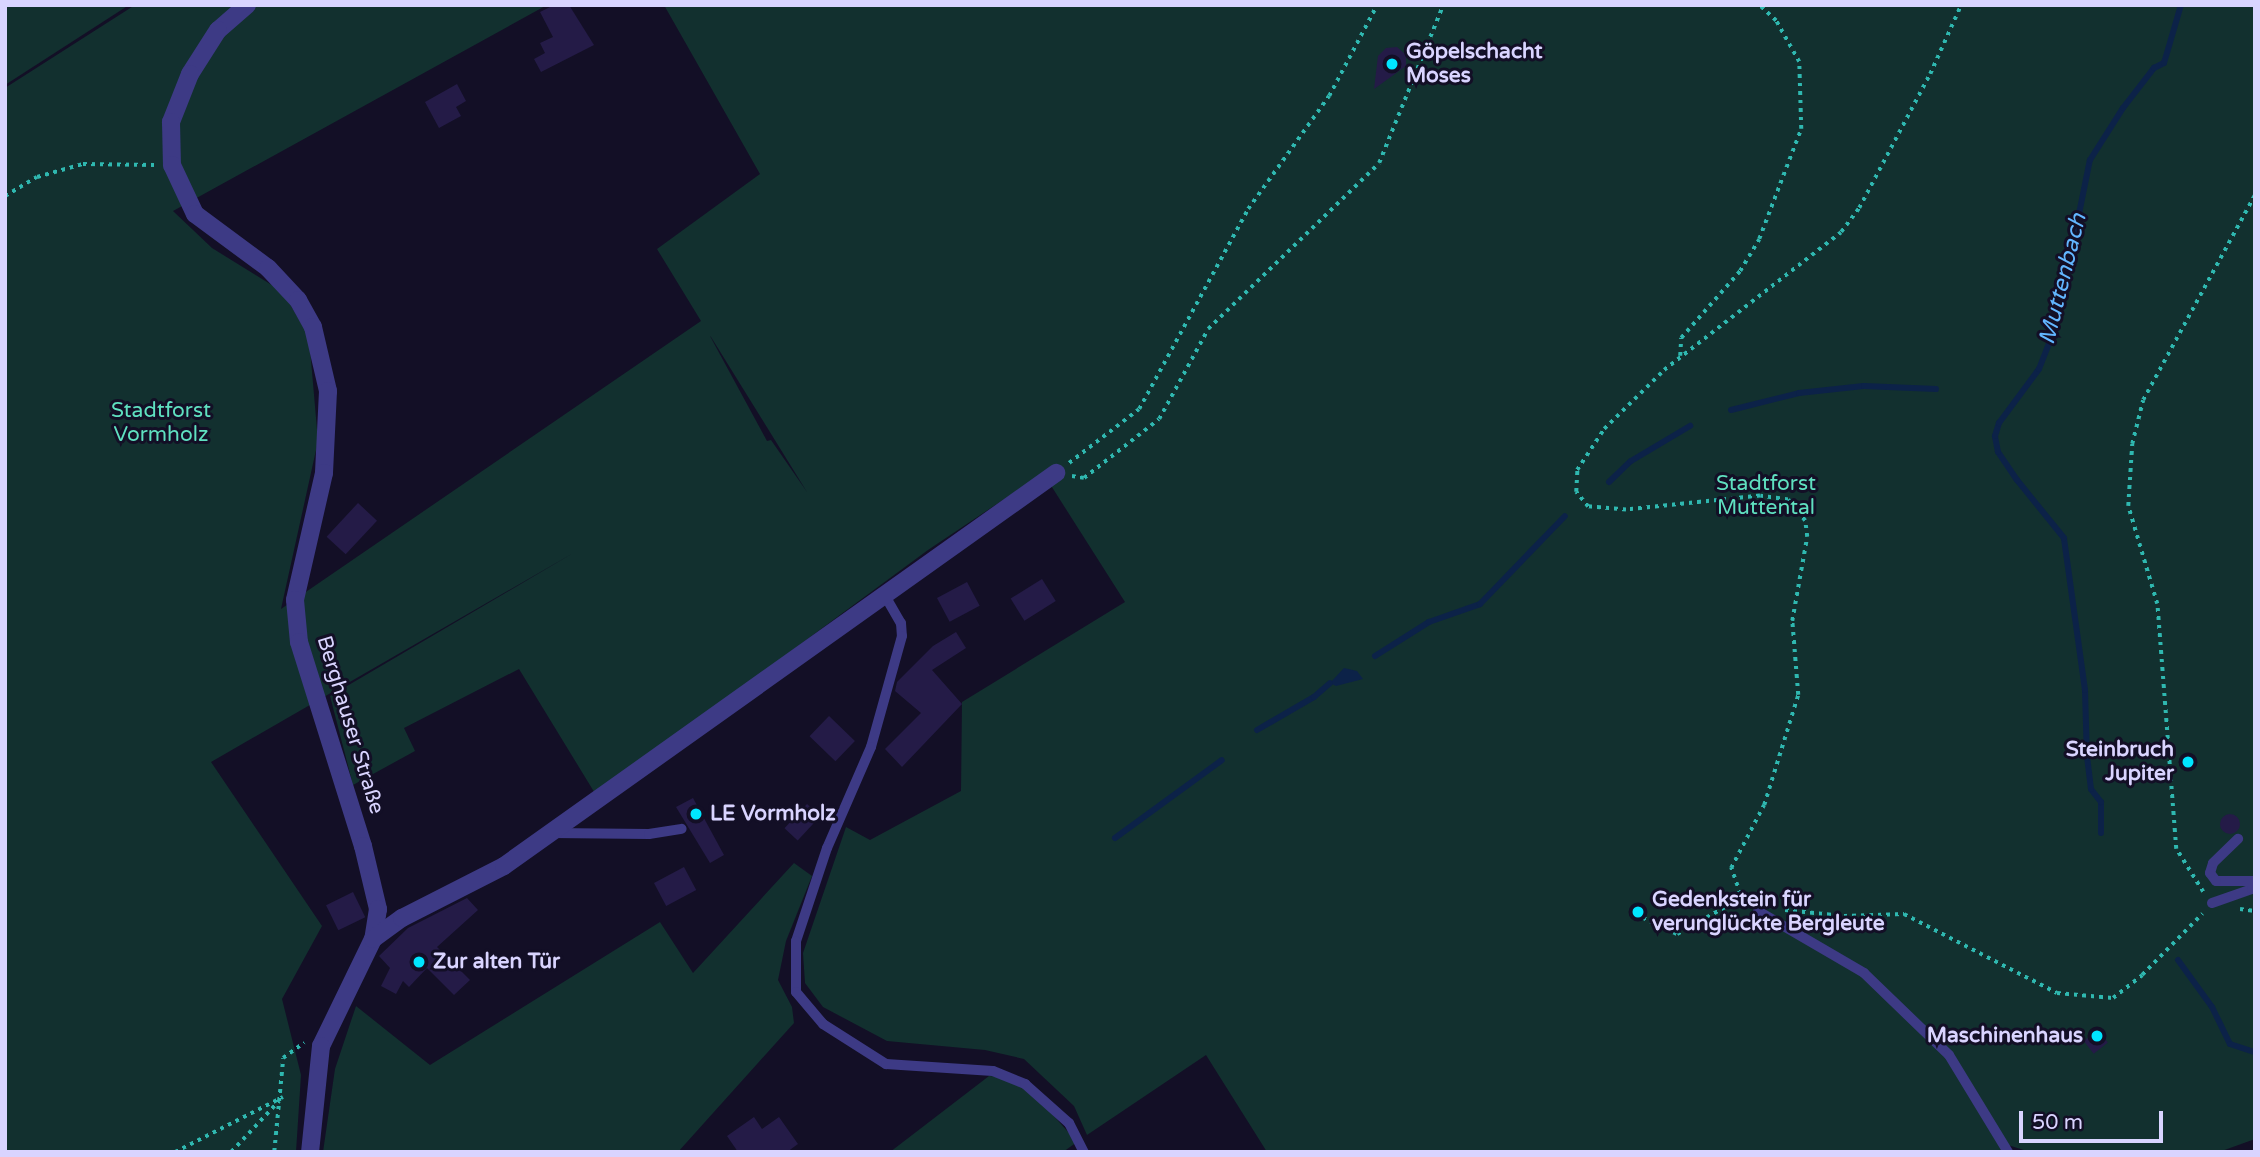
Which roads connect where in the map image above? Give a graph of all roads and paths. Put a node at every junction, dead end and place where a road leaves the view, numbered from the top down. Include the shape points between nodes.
1 (247, 5) edge
2 (1377, 5) edge
3 (1443, 5) edge
4 (1759, 5) edge
5 (1961, 5) edge
6 (172, 165) junction
7 (2255, 195) edge
8 (5, 196) edge
9 (1681, 356) junction
10 (1056, 473) junction
11 (884, 594) junction
12 (682, 829) dead end
13 (551, 833) junction
14 (2238, 839) dead end
15 (1743, 897) junction
16 (2212, 903) junction
17 (1758, 911) junction
18 (1641, 914) dead end
19 (373, 939) junction
20 (321, 1046) junction
21 (283, 1097) junction
22 (175, 1152) edge
23 (230, 1152) edge
24 (274, 1152) edge
25 (310, 1152) edge
26 (1084, 1152) edge
27 (2008, 1152) edge

1 - 6 street, Berghauser Straße via 218,30 190,74 172,122
2 - 10 path via 1329,96 1248,209 1139,409
3 - 10 path via 1380,163 1208,329 1159,419 1084,478
4 - 9 path via 1776,21 1799,62 1801,130 1759,239 1740,271 1681,338
5 - 9 path via 1930,74 1859,208 1841,232
6 - 8 path via 83,164 37,177
6 - 19 street, Berghauser Straße via 195,214 268,268 298,300 313,327 328,427 324,473 295,600 299,642 373,882 378,909
7 - 16 path via 2143,400 2127,506 2157,604 2176,849
9 - 15 path via 1604,429 1577,470 1576,492 1588,507 1626,510 1760,496 1788,500 1805,521 1807,537 1791,621 1798,695 1764,805 1731,868
10 - 11 street
11 - 13 street
11 - 26 lane via 901,622 902,636 871,747 802,922 794,955 796,992 824,1024 886,1064 993,1071 1025,1084 1069,1123
12 - 13 lane via 649,834
13 - 19 street via 504,866 402,918
14 - 16 lane via 2213,863 2210,873 2216,881 2253,881 2252,889
15 - 17 path
15 - 18 path via 1677,934 1665,932
16 - 17 path via 2113,998 2057,993 1904,914
17 - 27 lane via 1864,973 1949,1055
19 - 20 street, Berghauser Straße
20 - 21 path via 310,1038 283,1058
20 - 25 street, Berghauser Straße
21 - 22 path
21 - 23 path
21 - 24 path

